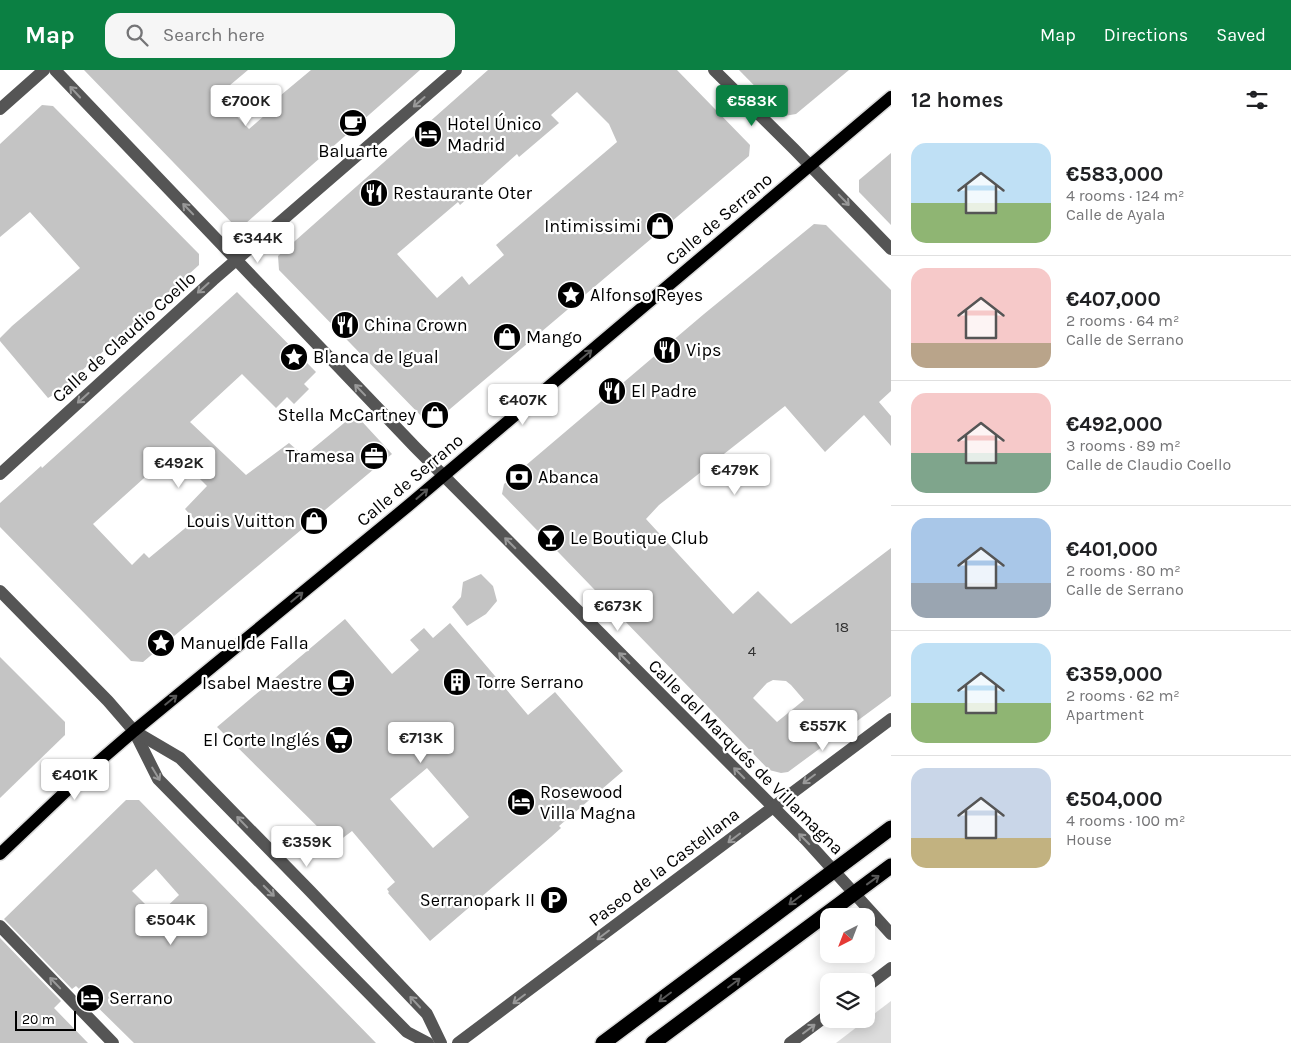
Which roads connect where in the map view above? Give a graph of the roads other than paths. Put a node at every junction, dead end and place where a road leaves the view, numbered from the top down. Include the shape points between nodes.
1 (44, 70) edge
2 (55, 70) edge
3 (456, 70) edge
4 (714, 70) edge
5 (891, 97) edge
6 (0, 109) edge
7 (809, 165) junction
8 (891, 249) edge
9 (236, 260) junction
10 (0, 474) edge
11 (443, 476) junction
12 (0, 591) edge
13 (891, 719) edge
14 (134, 731) junction
15 (773, 809) junction
16 (891, 828) edge
17 (0, 854) edge
18 (891, 866) edge
19 (834, 871) junction
20 (855, 893) junction
21 (0, 926) edge
22 (891, 934) edge
23 (891, 968) edge
24 (875, 980) edge
25 (820, 1021) edge
26 (113, 1043) edge
27 (428, 1043) edge
28 (441, 1043) edge
29 (458, 1043) edge
30 (603, 1043) edge
31 (653, 1043) edge
32 (790, 1043) edge

1 - 6 street
9 -> 2 street, Calle del Marqués de Villamagna
3 -> 9 street, Calle de Claudio Coello
4 - 7 street
5 - 7 main road, Calle de Serrano
7 -> 8 street
11 -> 7 main road, Calle de Serrano
9 -> 10 street, Calle de Claudio Coello
11 -> 9 street, Calle del Marqués de Villamagna
14 -> 11 main road, Calle de Serrano
15 -> 11 street, Calle del Marqués de Villamagna
12 - 14 street
13 -> 15 street, Paseo de la Castellana
14 - 17 main road, Calle de Serrano
14 -> 27 street via 158,779 407,1032
28 -> 14 street via 427,1014 180,758
19 -> 15 street, Calle del Marqués de Villamagna
15 -> 29 street, Paseo de la Castellana
16 - 19 highway
20 -> 18 highway
19 - 20 street, Calle del Marqués de Villamagna
19 -> 30 highway
20 - 22 street, Calle del Marqués de Villamagna
31 -> 20 highway
26 -> 21 street
23 - 24 street
32 -> 25 street

